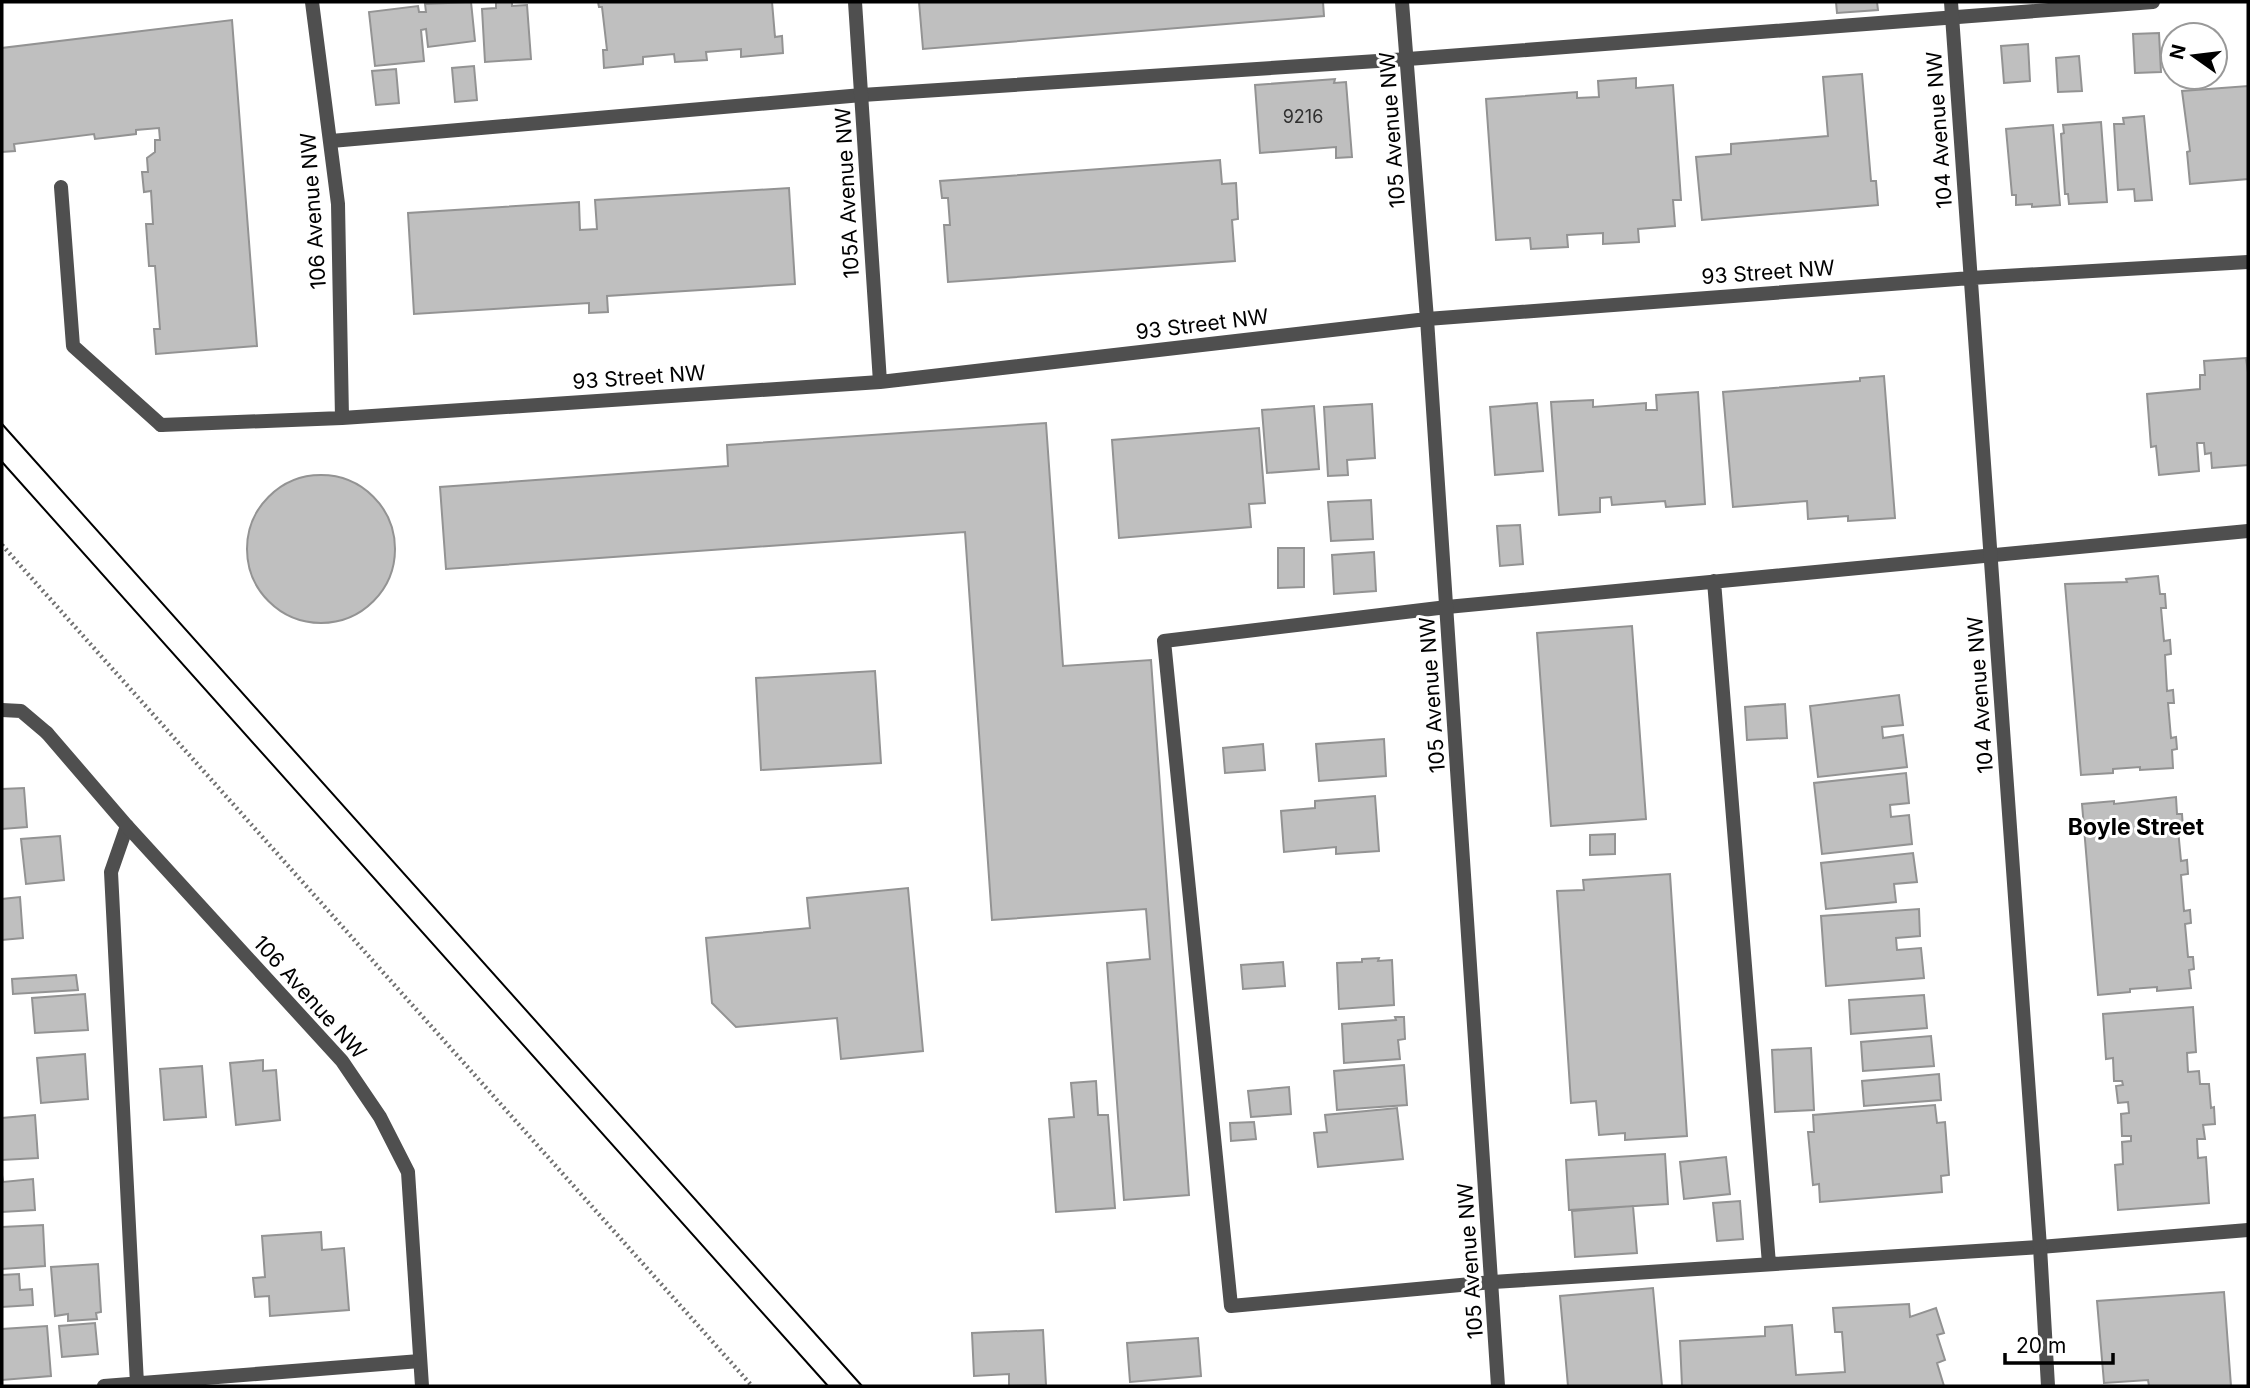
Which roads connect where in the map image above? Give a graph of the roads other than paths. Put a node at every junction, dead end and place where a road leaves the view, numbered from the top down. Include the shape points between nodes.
1 (312, 2) edge
2 (855, 2) edge
3 (1402, 2) edge
4 (1951, 2) edge
5 (2153, 2) edge
6 (1952, 19) junction
7 (1408, 59) junction
8 (862, 95) junction
9 (331, 141) junction
10 (61, 187) dead end
11 (2248, 262) edge
12 (1971, 278) junction
13 (1427, 319) junction
14 (880, 382) junction
15 (342, 418) junction
16 (2248, 531) edge
17 (1991, 554) junction
18 (1714, 581) junction
19 (1447, 607) junction
20 (2, 710) edge
21 (127, 826) junction
22 (2248, 1230) edge
23 (2040, 1247) junction
24 (1769, 1264) junction
25 (1493, 1282) junction
26 (420, 1361) junction
27 (137, 1384) junction
28 (104, 1386) edge
29 (422, 1386) edge
30 (1498, 1386) edge
31 (2048, 1386) edge

1 - 9 street, 106 Avenue NW
2 - 8 street, 105A Avenue NW
3 - 7 street, 105 Avenue NW
4 - 6 street, 104 Avenue NW
5 - 6 street
6 - 7 street
6 - 12 street, 104 Avenue NW
7 - 8 street
7 - 13 street, 105 Avenue NW
8 - 9 street
8 - 14 street, 105A Avenue NW
9 - 15 street, 106 Avenue NW via 338,204
10 - 15 street, 93 Street NW via 73,346 161,425
11 - 12 street, 93 Street NW
12 - 13 street, 93 Street NW
12 - 17 street, 104 Avenue NW
13 - 14 street, 93 Street NW
13 - 19 street, 105 Avenue NW
14 - 15 street, 93 Street NW
16 - 17 street
17 - 18 street
17 - 23 street, 104 Avenue NW
18 - 19 street
18 - 24 street
19 - 25 street, 105 Avenue NW
19 - 25 street via 1164,641 1231,1306
20 - 21 street, 106 Avenue NW via 21,711 47,733
21 - 26 street, 106 Avenue NW via 342,1061 380,1117 408,1172
21 - 27 street via 111,872
22 - 23 street
23 - 24 street
23 - 31 street, 104 Avenue NW
24 - 25 street
25 - 30 street, 105 Avenue NW
26 - 27 street
26 - 29 street, 106 Avenue NW
27 - 28 street

